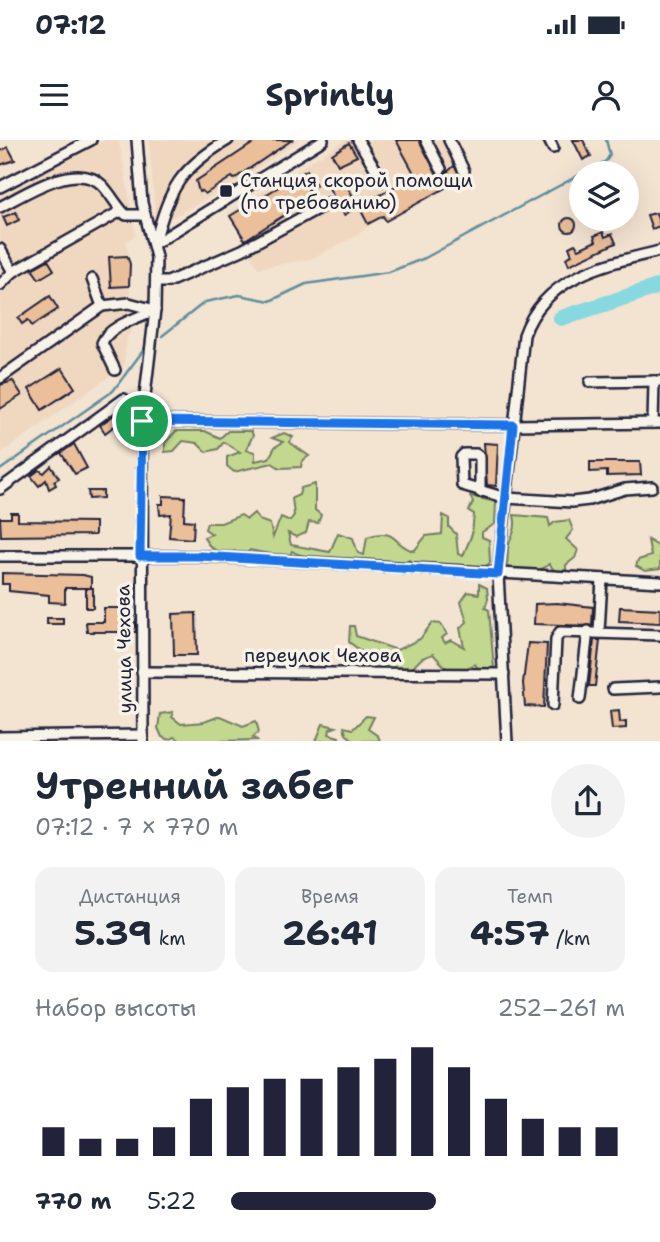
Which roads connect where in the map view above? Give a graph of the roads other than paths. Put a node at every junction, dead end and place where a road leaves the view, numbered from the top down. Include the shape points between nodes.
1 (91, 140) edge
2 (137, 140) edge
3 (228, 140) edge
4 (323, 140) edge
5 (358, 140) edge
6 (426, 140) edge
7 (449, 140) edge
8 (441, 169) dead end
9 (464, 171) dead end
10 (381, 178) dead end
11 (0, 187) edge
12 (328, 202) dead end
13 (0, 207) edge
14 (121, 211) junction
15 (145, 215) junction
16 (155, 244) junction
17 (0, 249) edge
18 (660, 251) edge
19 (13, 272) junction
20 (92, 279) dead end
21 (156, 282) junction
22 (0, 285) edge
23 (102, 306) junction
24 (155, 310) junction
25 (116, 370) dead end
26 (0, 378) edge
27 (657, 381) edge
28 (590, 382) dead end
29 (124, 399) dead end
30 (142, 421) junction
31 (657, 423) edge
32 (513, 425) junction
33 (652, 487) dead end
34 (0, 489) edge
35 (480, 492) dead end
36 (506, 498) junction
37 (0, 556) edge
38 (140, 556) junction
39 (498, 574) junction
40 (602, 579) junction
41 (660, 582) edge
42 (588, 631) junction
43 (599, 632) junction
44 (660, 635) edge
45 (142, 672) junction
46 (504, 674) junction
47 (660, 687) edge
48 (613, 689) dead end
49 (580, 699) dead end
50 (553, 705) dead end
51 (0, 737) edge
52 (143, 738) edge
53 (508, 741) edge

1 - 11 street
2 - 15 street, улица Чехова
3 - 16 street via 198,158 180,178 166,204
4 - 16 street
5 - 10 street
6 - 8 street
7 - 9 street
12 - 21 street via 242,250 168,282
13 - 14 street via 51,183 85,177 103,186
14 - 15 street
14 - 19 street
15 - 16 street, улица Чехова
16 - 21 street, улица Чехова
17 - 19 street
18 - 32 street via 564,283 548,295 534,313 522,347
19 - 22 street
20 - 23 street
21 - 24 street, улица Чехова
23 - 24 street via 129,303
23 - 26 street
24 - 25 street via 102,340
24 - 30 street, улица Чехова
27 - 28 street
27 - 31 street
29 - 34 street
30 - 32 street
30 - 38 street, улица Чехова
31 - 32 street
32 - 36 street
33 - 36 street via 617,490 581,502
35 - 36 street
36 - 39 street
37 - 38 street
38 - 39 street
38 - 45 street, улица Чехова
39 - 40 street
39 - 46 street
40 - 41 street
40 - 43 street
42 - 43 street
42 - 49 street
42 - 50 street via 564,630 557,635
43 - 44 street
45 - 46 street, переулок Чехова
45 - 52 street, улица Чехова
46 - 53 street
47 - 48 street
51 - 52 street

